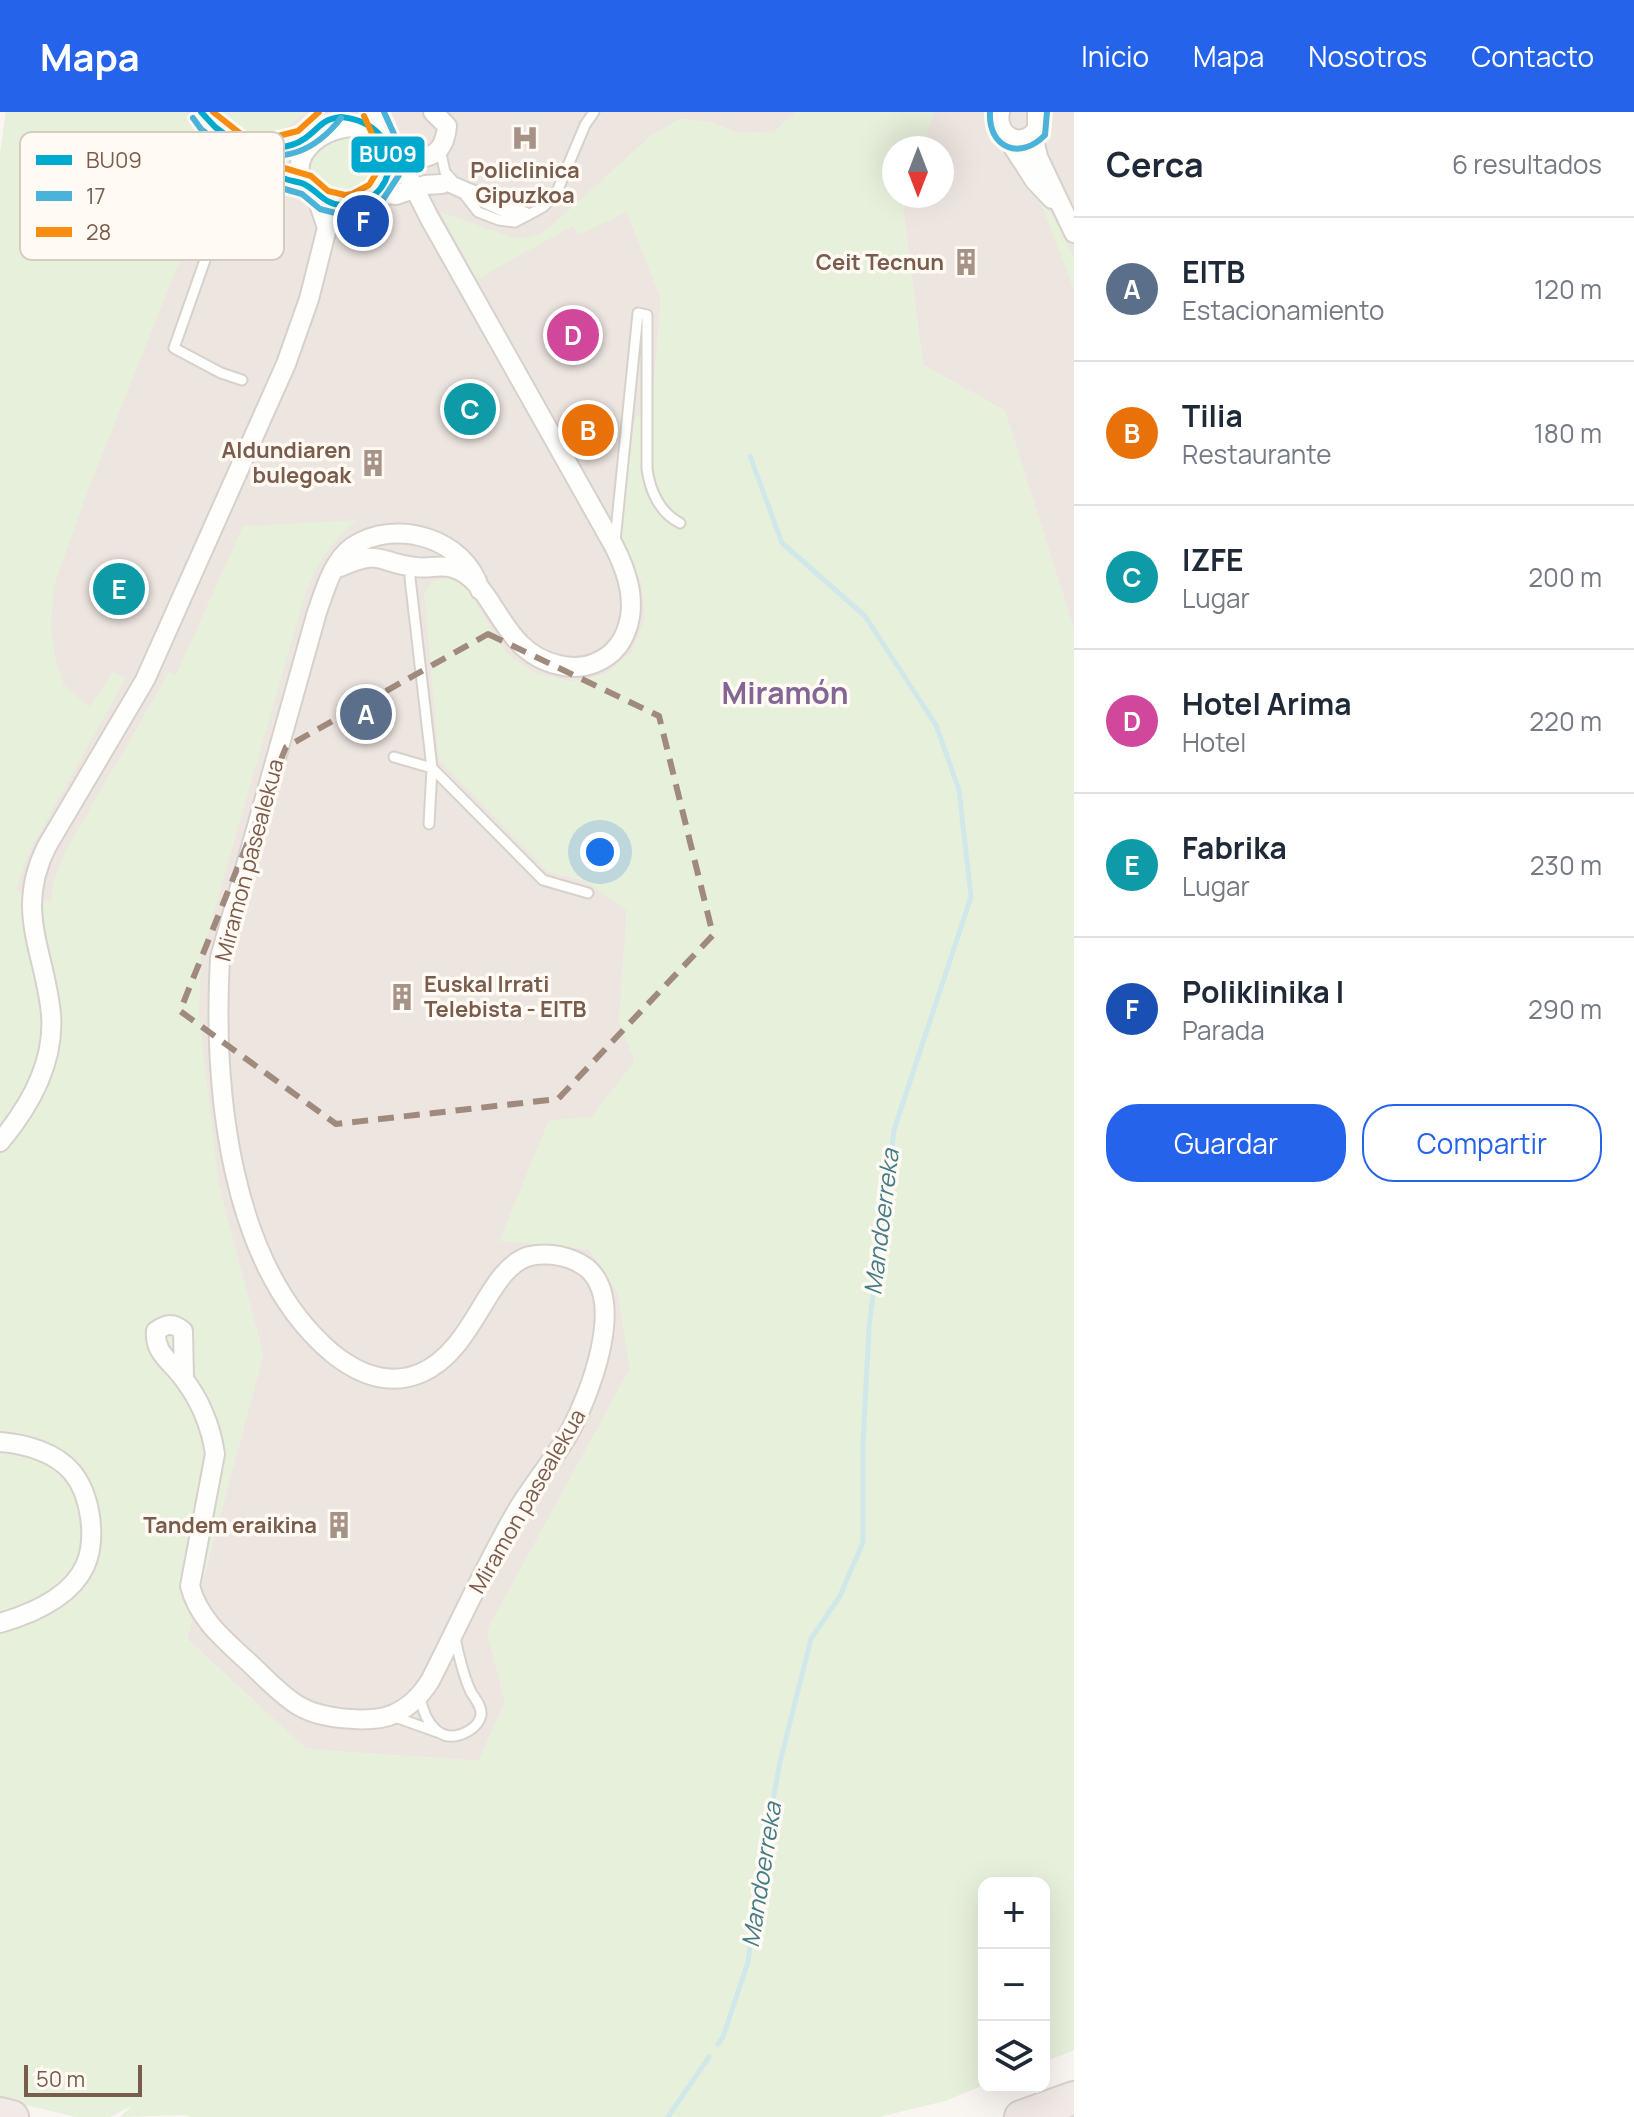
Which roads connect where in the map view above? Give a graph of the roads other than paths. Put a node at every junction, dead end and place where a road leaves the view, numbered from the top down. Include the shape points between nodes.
1 (201, 112) edge
2 (594, 112) edge
3 (1037, 112) edge
4 (332, 115) edge
5 (445, 117) edge
6 (376, 121) edge
7 (999, 121) edge
8 (222, 132) edge
9 (1033, 135) junction
10 (304, 140) junction
11 (284, 145) edge
12 (440, 149) junction
13 (394, 154) junction
14 (284, 179) edge
15 (442, 184) joint
16 (415, 189) junction
17 (312, 190) junction
18 (376, 193) junction
19 (352, 205) junction
20 (1062, 210) junction
21 (527, 213) junction
22 (327, 228) junction
23 (1074, 233) edge
24 (205, 260) dead end
25 (242, 380) dead end
26 (680, 523) dead end
27 (394, 534) junction
28 (614, 546) junction
29 (448, 548) junction
30 (389, 560) junction
31 (333, 570) junction
32 (411, 577) junction
33 (480, 590) junction
34 (394, 757) dead end
35 (432, 768) junction
36 (429, 824) dead end
37 (588, 893) dead end
38 (0, 1142) edge
39 (184, 1378) dead end
40 (0, 1442) edge
41 (0, 1623) edge
42 (454, 1634) junction
43 (420, 1697) junction
44 (392, 1715) junction
45 (438, 1732) junction
46 (1074, 2098) edge
47 (0, 2114) edge
48 (12, 2117) edge
49 (1021, 2117) edge

1 - 8 street
2 - 21 lane via 556,194
3 - 9 street
4 - 6 street, Miramon pasealekua
4 - 10 street, Miramon pasealekua
5 - 12 street via 446,139
6 - 13 street, Miramon pasealekua
7 - 9 street via 1020,140
7 - 20 street via 1035,181
9 - 20 street
10 - 11 street
10 - 17 street via 299,163
12 - 13 street via 429,158
12 - 21 lane via 445,172 454,182
13 - 16 street, Miramon pasealekua
13 - 18 street
14 - 17 street
15 - 16 street
15 - 21 lane via 464,194 478,212 499,220 515,222
16 - 18 street via 396,195
16 - 28 street, Miramon pasealekua
17 - 19 street via 332,204
17 - 22 street
18 - 19 street
19 - 22 street
20 - 23 street
22 - 38 street via 286,364 199,564 145,680 35,874 33,927 49,998 51,1036 39,1085
24 - 25 lane via 174,348
26 - 28 lane via 667,517 649,485 647,315 638,313
27 - 29 street, Miramon pasealekua via 430,539
27 - 30 street via 385,544
27 - 31 street, Miramon pasealekua via 351,548
28 - 33 street, Miramon pasealekua via 629,588 629,624 613,653 585,667 551,664 519,645
29 - 32 street via 420,556
29 - 33 street, Miramon pasealekua via 470,567
30 - 31 street, Miramon pasealekua via 358,558
30 - 32 street, Miramon pasealekua
31 - 42 street, Miramon pasealekua via 220,958 217,999 225,1115 249,1221 289,1308 320,1343 372,1378 421,1373 448,1356 505,1270 526,1257 563,1256 578,1262 590,1271 604,1306 599,1359 575,1421 516,1513
32 - 33 street, Miramon pasealekua via 439,567 454,568
32 - 35 lane
34 - 35 lane
35 - 36 lane
35 - 37 lane via 543,880
39 - 44 street, Miramon pasealekua via 212,1434 215,1454 191,1576 194,1601 232,1647 301,1708 338,1718
40 - 41 street via 30,1446 72,1472 87,1506 91,1539 84,1566 72,1584 35,1611
42 - 43 street, Miramon pasealekua
42 - 45 lane via 481,1715 475,1727 461,1735
43 - 44 street, Miramon pasealekua
43 - 45 lane via 423,1714
44 - 45 lane
46 - 49 highway
47 - 48 highway

